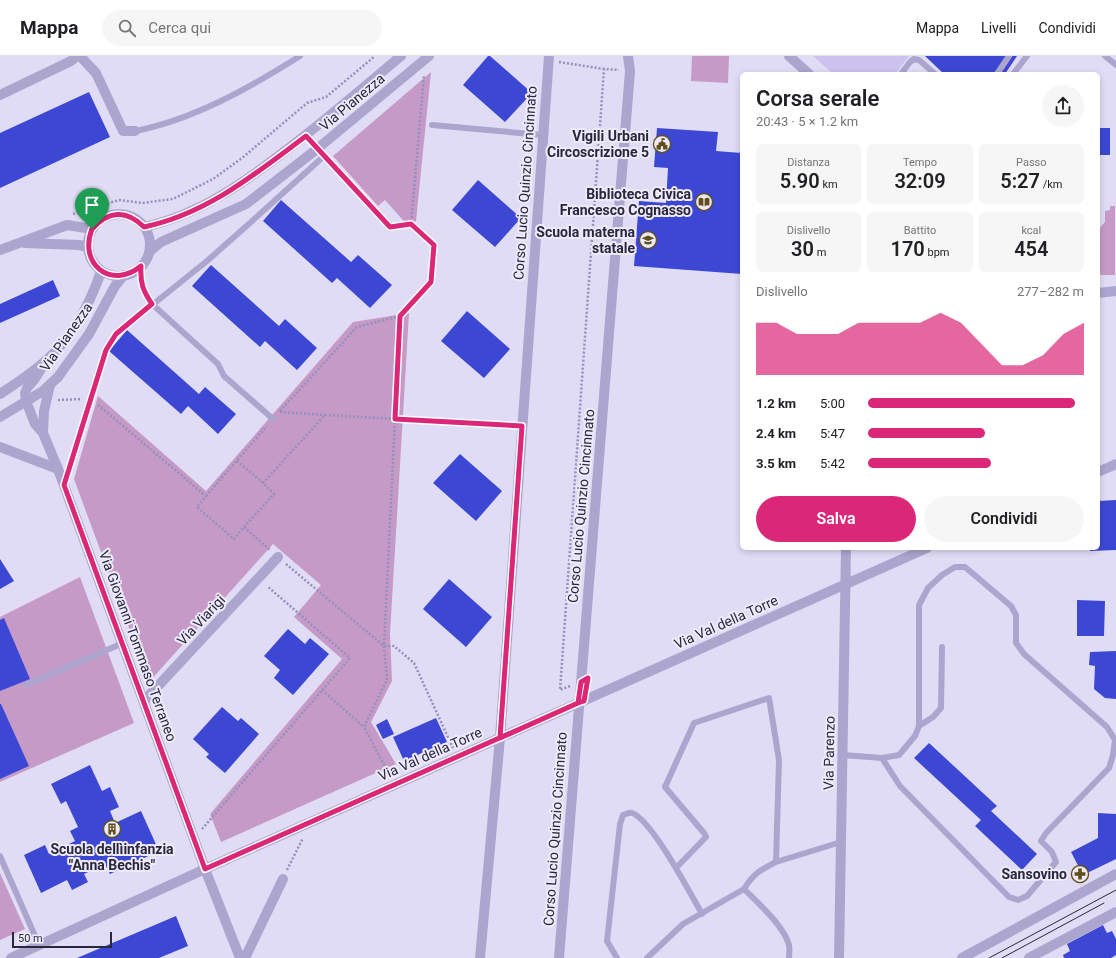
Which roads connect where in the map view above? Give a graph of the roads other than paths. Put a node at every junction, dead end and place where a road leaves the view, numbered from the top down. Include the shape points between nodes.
1 (77, 56) edge
2 (80, 56) edge
3 (300, 56) edge
4 (401, 56) edge
5 (549, 56) edge
6 (628, 56) edge
7 (789, 56) edge
8 (1009, 56) edge
9 (1027, 56) edge
10 (1106, 56) edge
11 (427, 57) edge
12 (1116, 65) edge
13 (807, 72) edge
14 (903, 72) edge
15 (932, 72) edge
16 (998, 72) edge
17 (1015, 72) edge
18 (0, 95) edge
19 (432, 125) dead end
20 (135, 131) joint
21 (542, 134) junction
22 (306, 136) junction
23 (320, 153) junction
24 (144, 227) junction
25 (390, 227) road end
26 (92, 229) junction
27 (19, 242) junction
28 (88, 247) junction
29 (0, 250) edge
30 (149, 252) junction
31 (141, 266) junction
32 (101, 270) junction
33 (124, 275) junction
34 (1116, 292) edge
35 (1100, 293) edge
36 (152, 304) junction
37 (46, 361) junction
38 (50, 385) junction
39 (0, 394) edge
40 (26, 401) junction
41 (0, 417) edge
42 (273, 419) road end
43 (43, 433) junction
44 (0, 447) edge
45 (1116, 464) edge
46 (58, 468) junction
47 (1100, 471) edge
48 (64, 485) junction
49 (846, 550) edge
50 (922, 550) edge
51 (278, 557) road end
52 (846, 584) junction
53 (123, 643) junction
54 (942, 647) dead end
55 (26, 686) dead end
56 (144, 701) junction
57 (578, 703) junction
58 (919, 726) junction
59 (500, 738) junction
60 (843, 754) junction
61 (882, 758) junction
62 (841, 842) junction
63 (0, 856) edge
64 (776, 862) junction
65 (676, 868) junction
66 (205, 869) junction
67 (1116, 874) edge
68 (283, 879) road end
69 (744, 889) junction
70 (1116, 912) edge
71 (702, 914) junction
72 (39, 945) junction
73 (11, 958) edge
74 (240, 958) edge
75 (245, 958) edge
76 (480, 958) edge
77 (559, 958) edge
78 (617, 958) edge
79 (647, 958) edge
80 (789, 958) edge
81 (839, 958) edge
82 (962, 958) edge
83 (1029, 958) edge

1 - 18 street via 71,62
2 - 20 street via 96,74 123,131
3 - 20 lane via 232,95 180,118
4 - 22 street, Via Pianezza
5 - 21 street, Corso Lucio Quinzio Cincinnato
6 - 57 street, Corso Lucio Quinzio Cincinnato via 630,71
7 - 13 street
8 - 16 lane
9 - 17 lane
10 - 12 lane
11 - 23 street, Via Pianezza
14 - 15 lane via 910,62 917,59
19 - 21 lane
21 - 59 street, Corso Lucio Quinzio Cincinnato
22 - 23 street
22 - 24 street, Via Pianezza via 233,189 176,218
23 - 25 lane
23 - 30 street, Via Pianezza via 246,204 162,242
23 - 36 lane via 251,222
24 - 26 street via 135,219 116,214 98,222
24 - 30 street via 149,238
26 - 27 street via 67,225
26 - 28 street
27 - 28 street
27 - 29 street
28 - 32 street via 92,260
30 - 31 street, Via Pianezza
31 - 33 street, Via Pianezza via 134,272
31 - 36 lane via 141,281 145,294
32 - 33 street via 117,276
32 - 37 street, Via Pianezza via 92,296 75,328
33 - 38 street, Via Pianezza via 115,286 89,334
34 - 35 street
36 - 42 lane via 218,364 224,376
36 - 48 lane via 116,334 106,350
37 - 39 street, Via Pianezza
37 - 40 street via 27,388
38 - 40 street, Via Pianezza
38 - 43 street, Via Giovanni Tommaso Terraneo via 44,411
40 - 41 street, Via Pianezza
40 - 43 street, Via Giovanni Tommaso Terraneo via 35,424
43 - 46 street, Via Giovanni Tommaso Terraneo
44 - 46 street
45 - 47 street
46 - 48 street, Via Giovanni Tommaso Terraneo
48 - 53 street, Via Giovanni Tommaso Terraneo
49 - 52 street, Via Parenzo
50 - 52 street, Via Val della Torre
51 - 56 street, Via Viarigi
52 - 57 street, Via Val della Torre
52 - 60 street, Via Parenzo
53 - 55 lane
53 - 56 street, Via Giovanni Tommaso Terraneo
54 - 58 lane via 941,708
56 - 66 street, Via Giovanni Tommaso Terraneo
57 - 59 street, Via Val della Torre
57 - 77 street, Corso Lucio Quinzio Cincinnato
58 - 61 lane via 915,736 899,755
58 - 61 lane via 920,605 928,588 942,575 955,567 965,567 1011,606 1016,615 1016,642 1024,654 1107,727 1115,740 1109,768 1041,841 1052,852 1056,862 1027,896 1018,900 1010,897 900,786
59 - 66 street, Via Val della Torre
59 - 76 street, Corso Lucio Quinzio Cincinnato
60 - 61 lane
60 - 62 street, Via Parenzo
62 - 64 lane
62 - 81 street, Via Parenzo
63 - 72 lane
64 - 65 lane via 779,760 769,698 694,723 665,786 706,838
64 - 69 lane via 751,877
65 - 71 lane
65 - 78 lane via 643,820 633,814 623,815 607,941
66 - 72 street, Via Val della Torre
66 - 74 street, Via Giovanni Tommaso Terraneo
67 - 82 street
68 - 75 street
69 - 71 lane
69 - 80 lane via 785,936
70 - 83 street
71 - 79 lane via 683,924
72 - 73 street, Via Val della Torre

